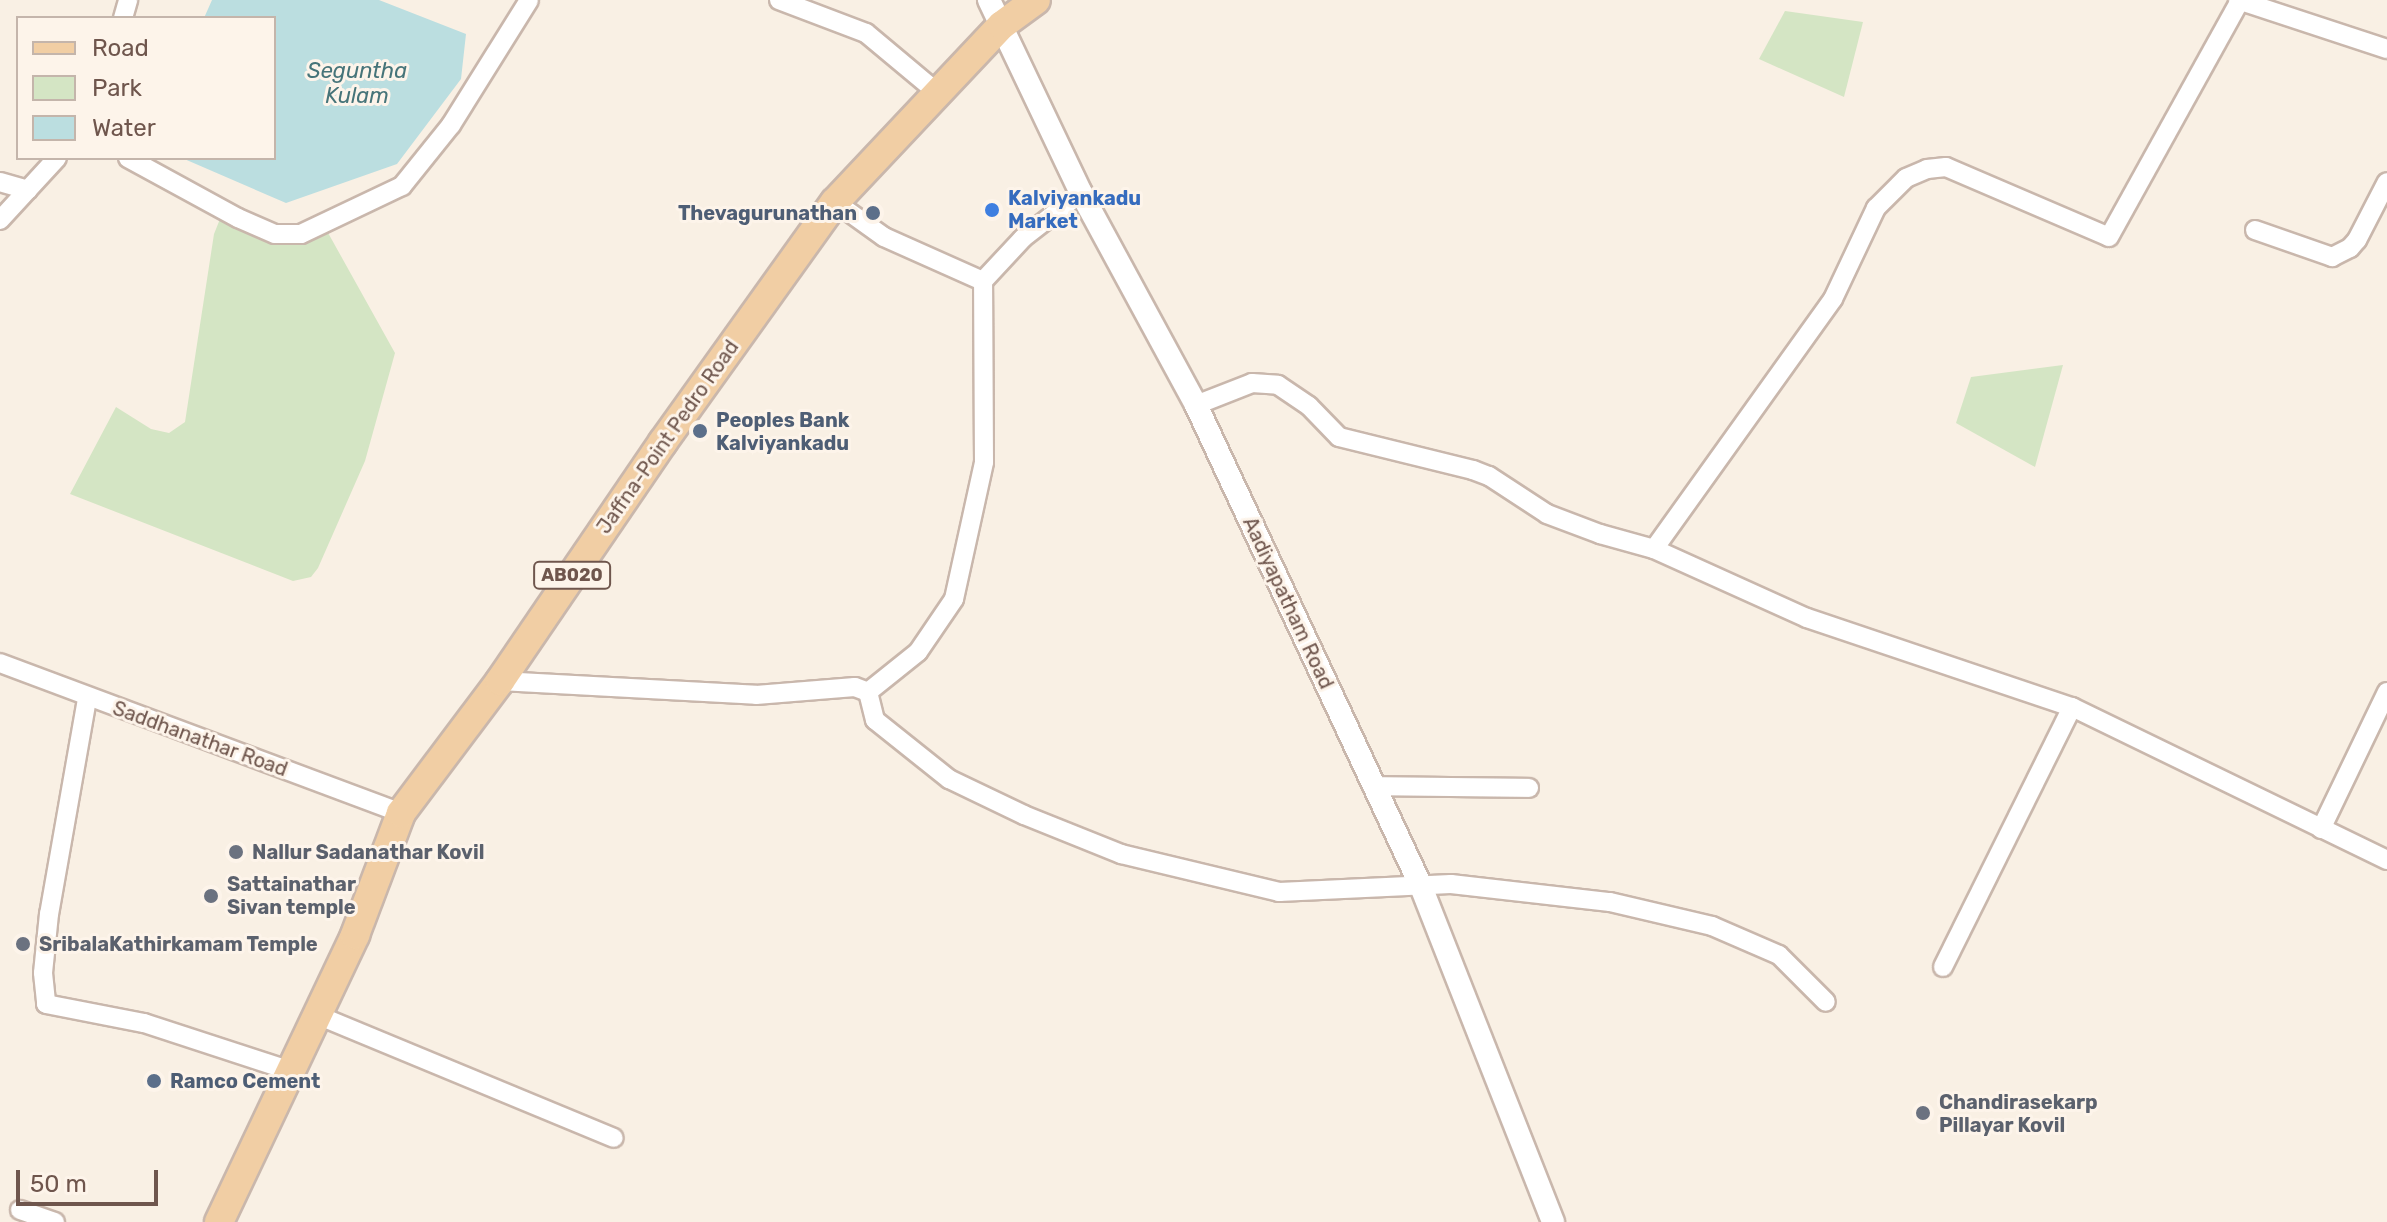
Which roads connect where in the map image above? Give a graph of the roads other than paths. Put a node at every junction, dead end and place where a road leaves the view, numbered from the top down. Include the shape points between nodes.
1 (529, 0) edge
2 (779, 0) edge
3 (1036, 0) edge
4 (2239, 0) edge
5 (995, 12) edge
6 (2387, 49) edge
7 (939, 94) junction
8 (55, 160) edge
9 (132, 160) edge
10 (0, 182) edge
11 (2387, 182) edge
12 (28, 190) junction
13 (1081, 193) junction
14 (835, 202) junction
15 (0, 220) edge
16 (2255, 230) dead end
17 (983, 281) junction
18 (1196, 405) junction
19 (1654, 549) junction
20 (0, 663) edge
21 (500, 681) junction
22 (868, 692) junction
23 (2387, 692) edge
24 (87, 699) junction
25 (2072, 707) junction
26 (1372, 786) junction
27 (1529, 788) dead end
28 (401, 813) junction
29 (2321, 829) junction
30 (2387, 860) edge
31 (1420, 884) junction
32 (1943, 967) dead end
33 (1826, 1002) dead end
34 (317, 1015) junction
35 (291, 1071) junction
36 (614, 1138) dead end
37 (20, 1210) dead end
38 (55, 1222) edge
39 (219, 1222) edge
40 (1553, 1222) edge

1 - 9 street via 451,125 402,186 301,234 275,234 238,218
2 - 7 street via 866,33
3 - 5 main road, Jaffna-Point Pedro Road / AB020
4 - 6 street
4 - 19 street via 2109,237 1946,167 1906,178 1876,208 1833,299
5 - 7 main road, Jaffna-Point Pedro Road / AB020
5 - 13 street, Aadiyapatham Road
7 - 14 main road, Jaffna-Point Pedro Road / AB020
8 - 12 street
10 - 12 street
11 - 16 street via 2357,240 2332,257
12 - 15 street
13 - 17 street via 1023,238
13 - 18 street, Aadiyapatham Road
14 - 17 street via 884,237
14 - 21 main road, Jaffna-Point Pedro Road / AB020
17 - 22 street via 984,462 954,599 918,652
18 - 19 street via 1252,383 1278,385 1309,406 1339,437 1473,470 1547,514
18 - 26 street, Aadiyapatham Road
19 - 25 street via 1807,618
20 - 24 street, Saddhanathar Road
21 - 22 street via 756,695 855,687
21 - 28 main road, Jaffna-Point Pedro Road / AB020
22 - 31 street via 875,720 949,779 1121,854 1279,892
23 - 29 street
24 - 28 street, Saddhanathar Road
24 - 35 street via 49,914 43,973 46,1004 144,1023
25 - 29 street
25 - 32 street
26 - 27 street
26 - 31 street, Aadiyapatham Road
28 - 34 main road, Jaffna-Point Pedro Road / AB020 via 355,935
29 - 30 street
31 - 33 street via 1610,902 1712,926 1779,955
31 - 40 street, Aadiyapatham Road
34 - 35 main road, Jaffna-Point Pedro Road / AB020
34 - 36 street
35 - 39 main road, Jaffna-Point Pedro Road / AB020
37 - 38 street

